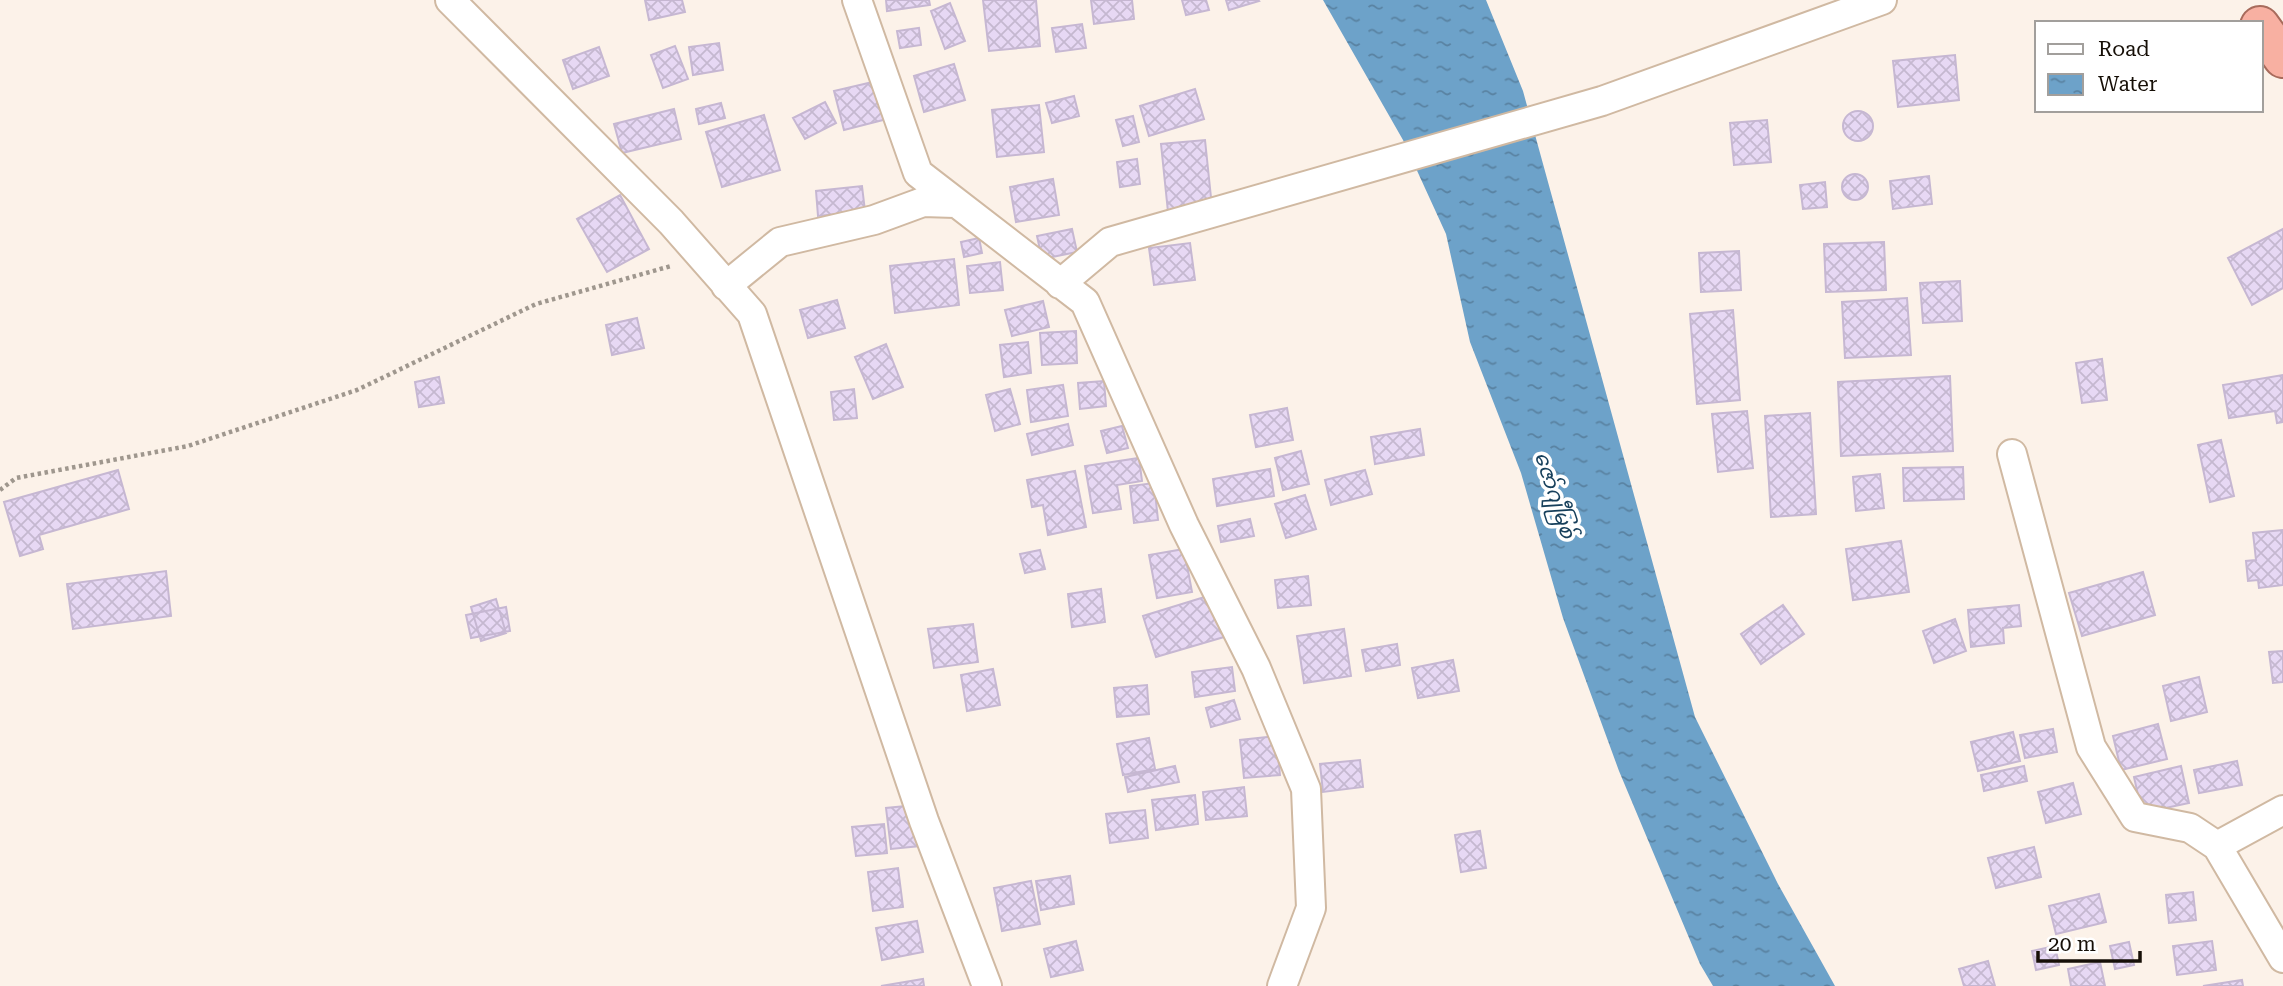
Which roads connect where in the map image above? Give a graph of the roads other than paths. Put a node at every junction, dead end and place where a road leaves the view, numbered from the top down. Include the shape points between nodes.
1 (450, 0) edge
2 (857, 0) edge
3 (1882, 0) edge
4 (2241, 0) edge
5 (2257, 21) edge
6 (2262, 28) edge
7 (2283, 58) edge
8 (956, 203) junction
9 (1060, 284) junction
10 (726, 286) junction
11 (2012, 454) dead end
12 (2283, 810) edge
13 (2217, 846) junction
14 (2283, 958) edge
15 (987, 986) edge
16 (1282, 986) edge

1 - 10 street via 559,106
2 - 8 street via 918,173
3 - 9 street via 1602,101 1110,242
4 - 5 highway
6 - 7 highway
8 - 9 street
8 - 10 street via 923,202 874,220 780,242
9 - 16 street via 1085,302 1184,525 1256,667 1306,789 1311,908
10 - 15 street via 752,314 924,821
11 - 13 street via 2091,747 2135,817 2190,828
12 - 13 street
13 - 14 street

